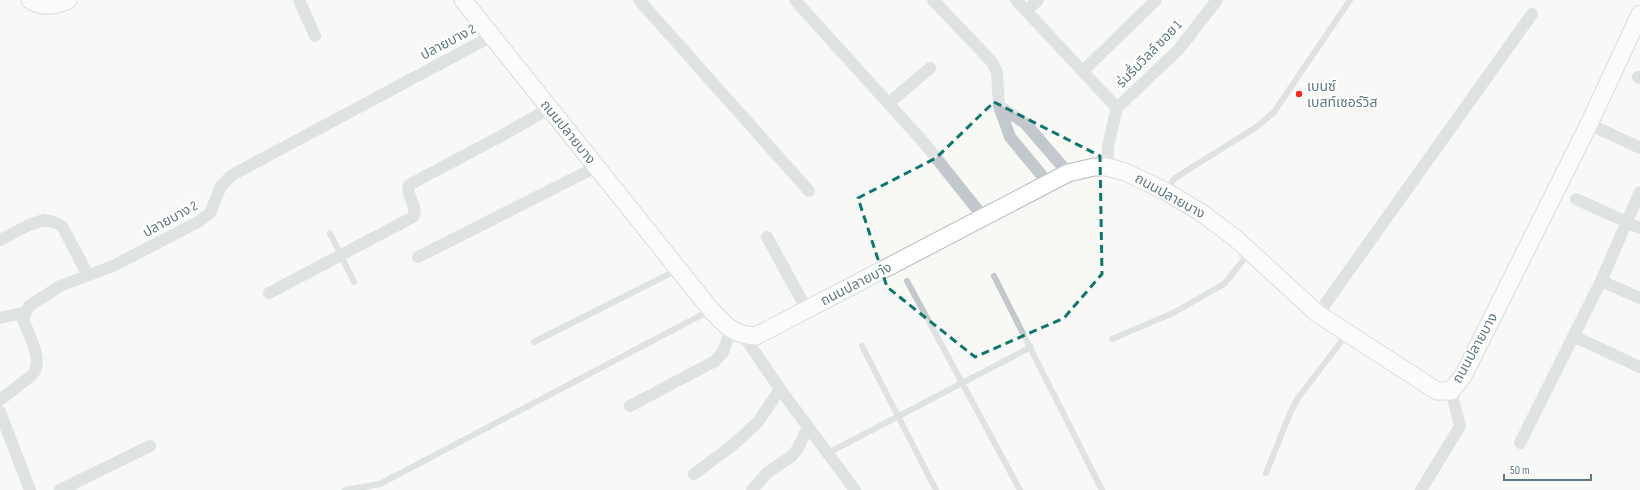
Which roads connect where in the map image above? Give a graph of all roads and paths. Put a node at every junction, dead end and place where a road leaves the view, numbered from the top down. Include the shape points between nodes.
1 (30, 0) edge
2 (68, 0) edge
3 (299, 0) edge
4 (462, 0) edge
5 (639, 0) edge
6 (795, 0) edge
7 (933, 0) edge
8 (1016, 0) edge
9 (1038, 0) edge
10 (1156, 0) edge
11 (1217, 0) edge
12 (1350, 0) edge
13 (1026, 11) junction
14 (1532, 14) dead end
15 (1640, 14) edge
16 (315, 36) dead end
17 (492, 36) junction
18 (930, 68) dead end
19 (1082, 71) junction
20 (889, 103) junction
21 (999, 106) junction
22 (550, 108) junction
23 (1116, 108) junction
24 (1588, 124) junction
25 (1640, 148) edge
26 (596, 167) junction
27 (1107, 167) junction
28 (1068, 173) junction
29 (1049, 184) junction
30 (1166, 191) junction
31 (809, 192) dead end
32 (1640, 192) edge
33 (1576, 198) dead end
34 (984, 218) junction
35 (1627, 222) junction
36 (1640, 228) edge
37 (330, 233) dead end
38 (766, 237) dead end
39 (0, 240) edge
40 (1250, 252) junction
41 (340, 255) junction
42 (418, 257) dead end
43 (678, 270) junction
44 (88, 275) junction
45 (994, 276) dead end
46 (907, 281) dead end
47 (1601, 281) junction
48 (354, 282) dead end
49 (269, 294) dead end
50 (1640, 298) edge
51 (711, 310) junction
52 (807, 310) junction
53 (26, 312) junction
54 (1318, 314) junction
55 (0, 318) edge
56 (737, 333) junction
57 (1347, 334) junction
58 (1573, 336) junction
59 (1112, 339) dead end
60 (534, 342) dead end
61 (862, 346) dead end
62 (1031, 346) junction
63 (1640, 367) edge
64 (963, 382) junction
65 (780, 389) junction
66 (1451, 391) junction
67 (0, 400) edge
68 (630, 406) dead end
69 (0, 412) edge
70 (897, 416) junction
71 (808, 427) junction
72 (1520, 443) dead end
73 (150, 446) dead end
74 (828, 453) junction
75 (1266, 473) dead end
76 (694, 474) dead end
77 (30, 490) edge
78 (60, 490) edge
79 (345, 490) edge
80 (752, 490) edge
81 (855, 490) edge
82 (936, 490) edge
83 (1020, 490) edge
84 (1102, 490) edge
85 (1421, 490) edge

1 - 2 street via 38,6 49,6
3 - 16 street
4 - 17 street, ถนนปลายบาง
5 - 31 street
6 - 20 street
7 - 21 street via 992,62 997,72
8 - 13 street
9 - 13 street
10 - 19 street
11 - 23 street, ร่มรื่นวิลล์ ซอย 1 via 1179,49
12 - 30 lane via 1274,112 1258,126 1175,178
13 - 19 street
14 - 54 street
15 - 24 street, ถนนปลายบาง
17 - 22 street, ถนนปลายบาง
17 - 44 street, ปลายบาง 2 via 232,174 222,186 210,213 198,222 113,266
18 - 20 street
19 - 23 street
20 - 34 street
21 - 28 street via 1025,123
21 - 29 street via 1010,137
22 - 26 street, ถนนปลายบาง
22 - 41 street via 409,185 409,194 415,210 413,217
23 - 27 street via 1108,146
24 - 25 street
24 - 66 street, ถนนปลายบาง via 1463,376
26 - 42 street
26 - 43 street, ถนนปลายบาง
27 - 28 street, ถนนปลายบาง
27 - 30 street, ถนนปลายบาง via 1125,172
28 - 29 street, ถนนปลายบาง
29 - 34 street, ถนนปลายบาง
30 - 40 street, ถนนปลายบาง via 1202,213
32 - 35 street
33 - 35 street
34 - 52 street, ถนนปลายบาง
35 - 36 street
35 - 47 street
37 - 41 lane
38 - 52 street
39 - 44 street via 29,224 44,220 54,222 62,226
40 - 54 street, ถนนปลายบาง
40 - 59 lane via 1224,284 1173,313
41 - 48 lane
41 - 49 street
43 - 51 street, ถนนปลายบาง
43 - 60 lane
44 - 53 street, ปลายบาง 2 via 60,286 28,306
45 - 62 lane
46 - 64 lane
47 - 50 street
47 - 58 street
51 - 56 street, ถนนปลายบาง
51 - 79 lane via 380,484
52 - 56 street, ถนนปลายบาง via 756,336
53 - 55 street
53 - 67 street via 23,319 37,356 35,370
54 - 57 street, ถนนปลายบาง
56 - 65 street
56 - 68 street via 714,361
57 - 66 street, ถนนปลายบาง via 1437,391
57 - 75 lane via 1298,398
58 - 63 street
58 - 72 street
61 - 70 lane
62 - 64 lane
62 - 84 lane
64 - 70 lane
64 - 83 lane
65 - 71 street
65 - 76 street via 758,422 733,445
66 - 85 street via 1460,426
69 - 77 street
70 - 74 lane
70 - 82 lane
71 - 74 street
71 - 80 street via 792,456 768,472
73 - 78 street
74 - 81 street

